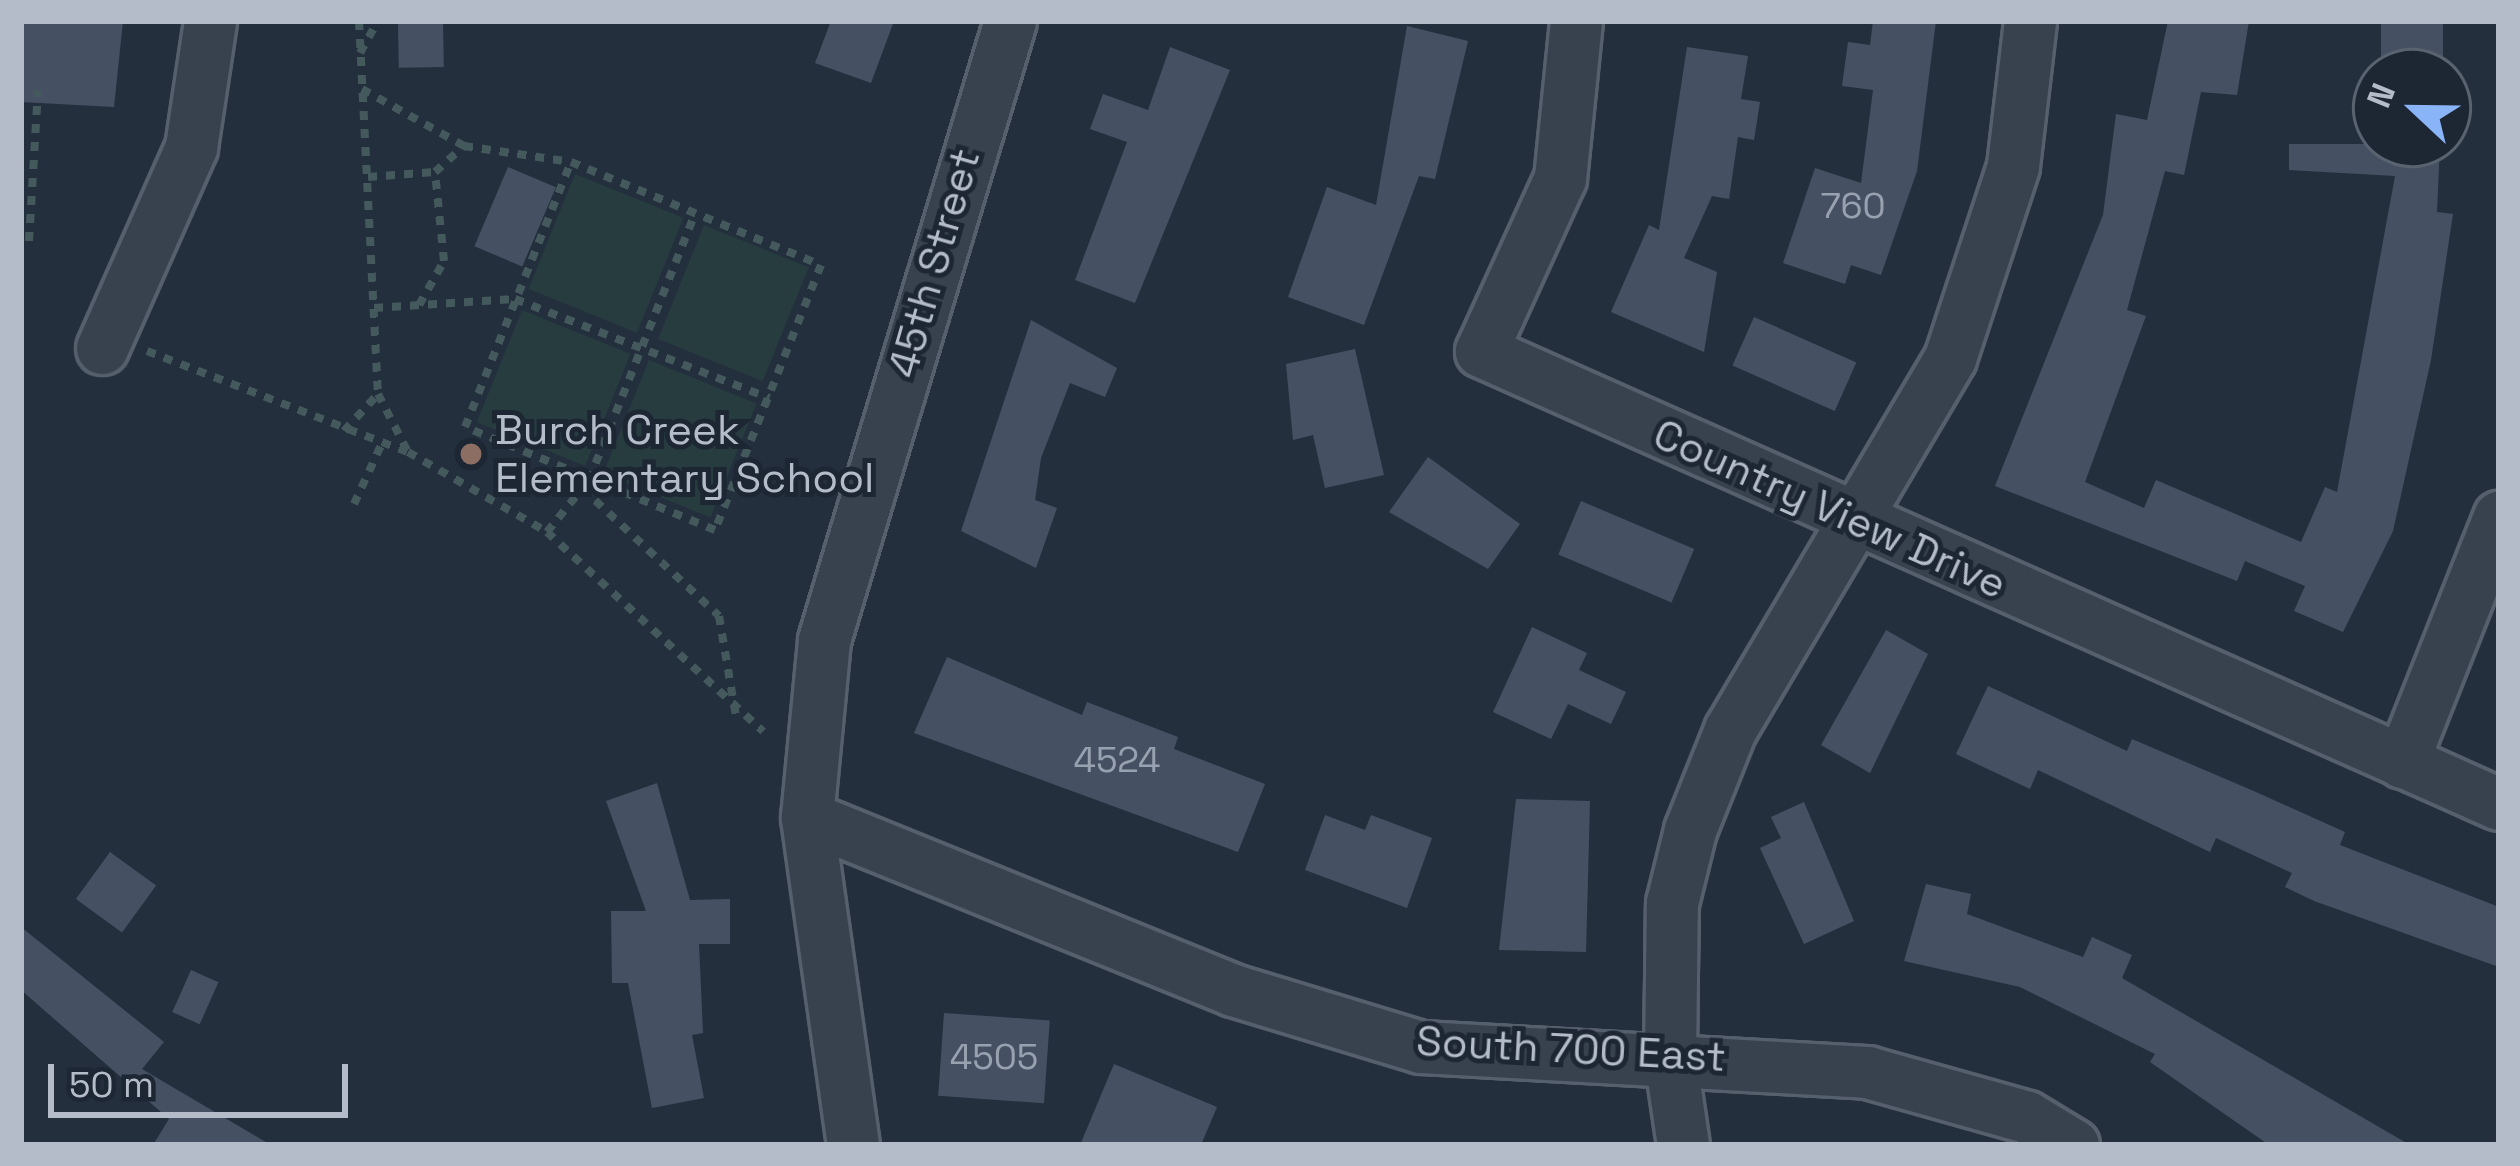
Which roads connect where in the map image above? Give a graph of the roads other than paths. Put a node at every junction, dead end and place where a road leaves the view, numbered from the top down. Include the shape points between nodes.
1 (210, 21) edge
2 (1010, 21) edge
3 (1576, 21) edge
4 (2030, 21) edge
5 (120, 348) road end
6 (2499, 518) edge
7 (1859, 524) junction
8 (2402, 762) junction
9 (2499, 804) edge
10 (807, 818) junction
11 (1670, 1057) junction
12 (853, 1145) edge
13 (1683, 1145) edge
14 (2073, 1145) edge

1 - 5 street via 191,147
2 - 10 street, 45th Street via 824,640
3 - 7 street, Country View Drive via 1560,178 1481,351
4 - 7 street via 1992,247 1950,358
6 - 8 street
7 - 8 street, Country View Drive
7 - 11 street via 1730,730 1690,830 1672,903
8 - 9 street, Country View Drive
10 - 11 street, South 700 East via 1296,1013 1421,1047
10 - 12 street, 45th Street
11 - 13 street
11 - 14 street, South 700 East via 1943,1088

